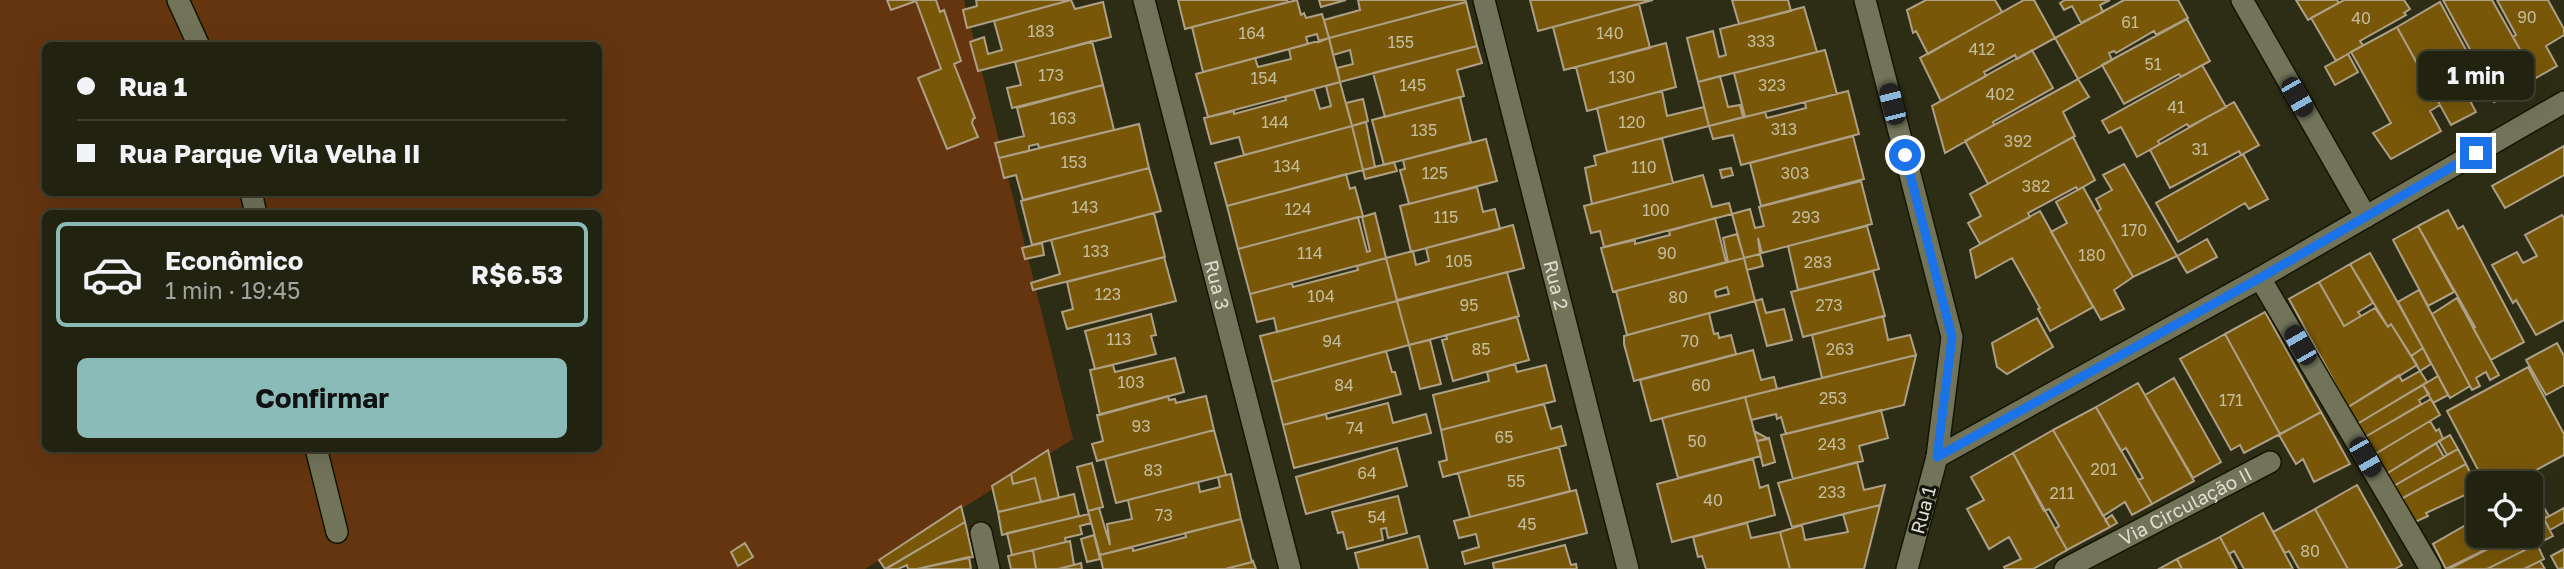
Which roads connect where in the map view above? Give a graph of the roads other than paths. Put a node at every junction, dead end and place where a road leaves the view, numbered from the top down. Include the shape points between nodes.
1 (178, 0) edge
2 (1144, 0) edge
3 (1484, 0) edge
4 (1865, 0) edge
5 (2242, 0) edge
6 (197, 42) edge
7 (2564, 102) edge
8 (2366, 217) junction
9 (2260, 278) junction
10 (317, 452) edge
11 (1937, 457) junction
12 (2270, 462) dead end
13 (337, 532) dead end
14 (981, 533) dead end
15 (989, 569) edge
16 (1290, 569) edge
17 (1628, 569) edge
18 (1907, 569) edge
19 (2065, 569) edge
20 (2431, 569) edge

1 - 6 street
2 - 16 street, Rua 3
3 - 17 street, Rua 2
4 - 11 street, Rua 1 via 1952,337
5 - 8 street
7 - 8 street
8 - 9 street
9 - 11 street
9 - 20 street
10 - 13 street
11 - 18 street, Rua 1
12 - 19 street, Via Circulação II
14 - 15 street

